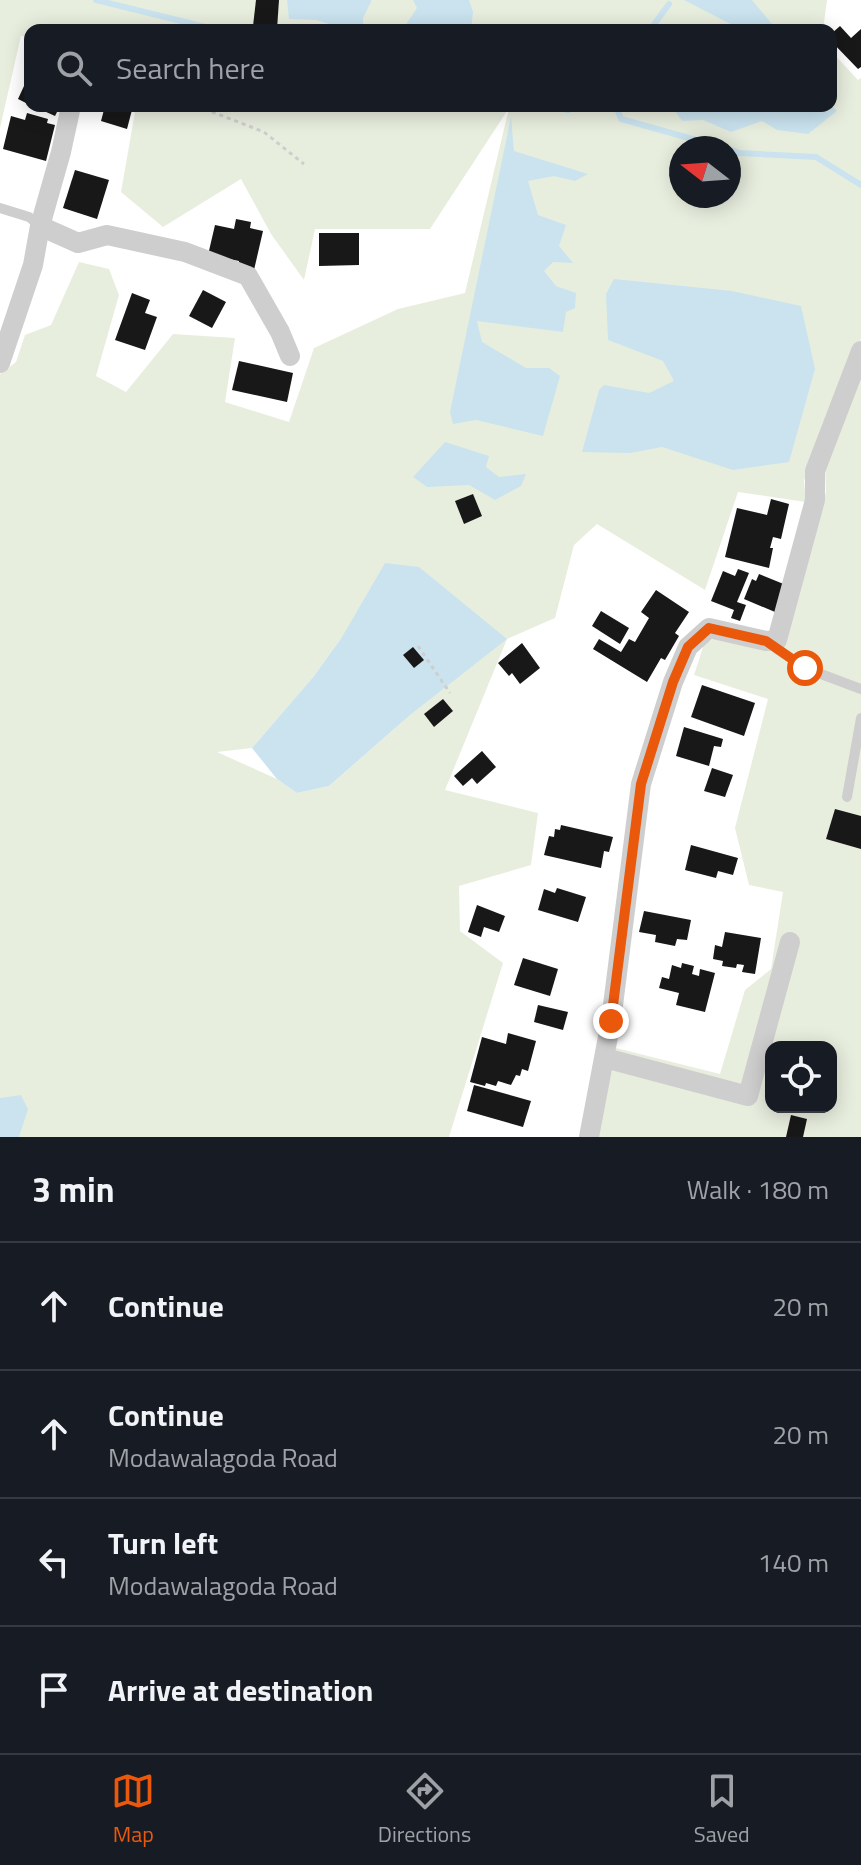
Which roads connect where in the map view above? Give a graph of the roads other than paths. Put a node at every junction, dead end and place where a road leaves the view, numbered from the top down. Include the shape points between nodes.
1 (70, 112) edge
2 (0, 208) edge
3 (40, 226) junction
4 (861, 351) edge
5 (290, 356) dead end
6 (0, 363) edge
7 (766, 641) junction
8 (861, 689) edge
9 (861, 718) edge
10 (847, 797) dead end
11 (790, 942) dead end
12 (605, 1058) junction
13 (589, 1137) edge

1 - 3 street
2 - 3 lane
3 - 5 street via 78,243 107,235 185,252 248,276
3 - 6 street via 33,265
4 - 7 street via 815,471 815,500 777,640
7 - 8 lane via 805,668
7 - 12 street via 709,628 688,647 673,682 641,784
9 - 10 lane
11 - 12 street via 748,1096
12 - 13 street

